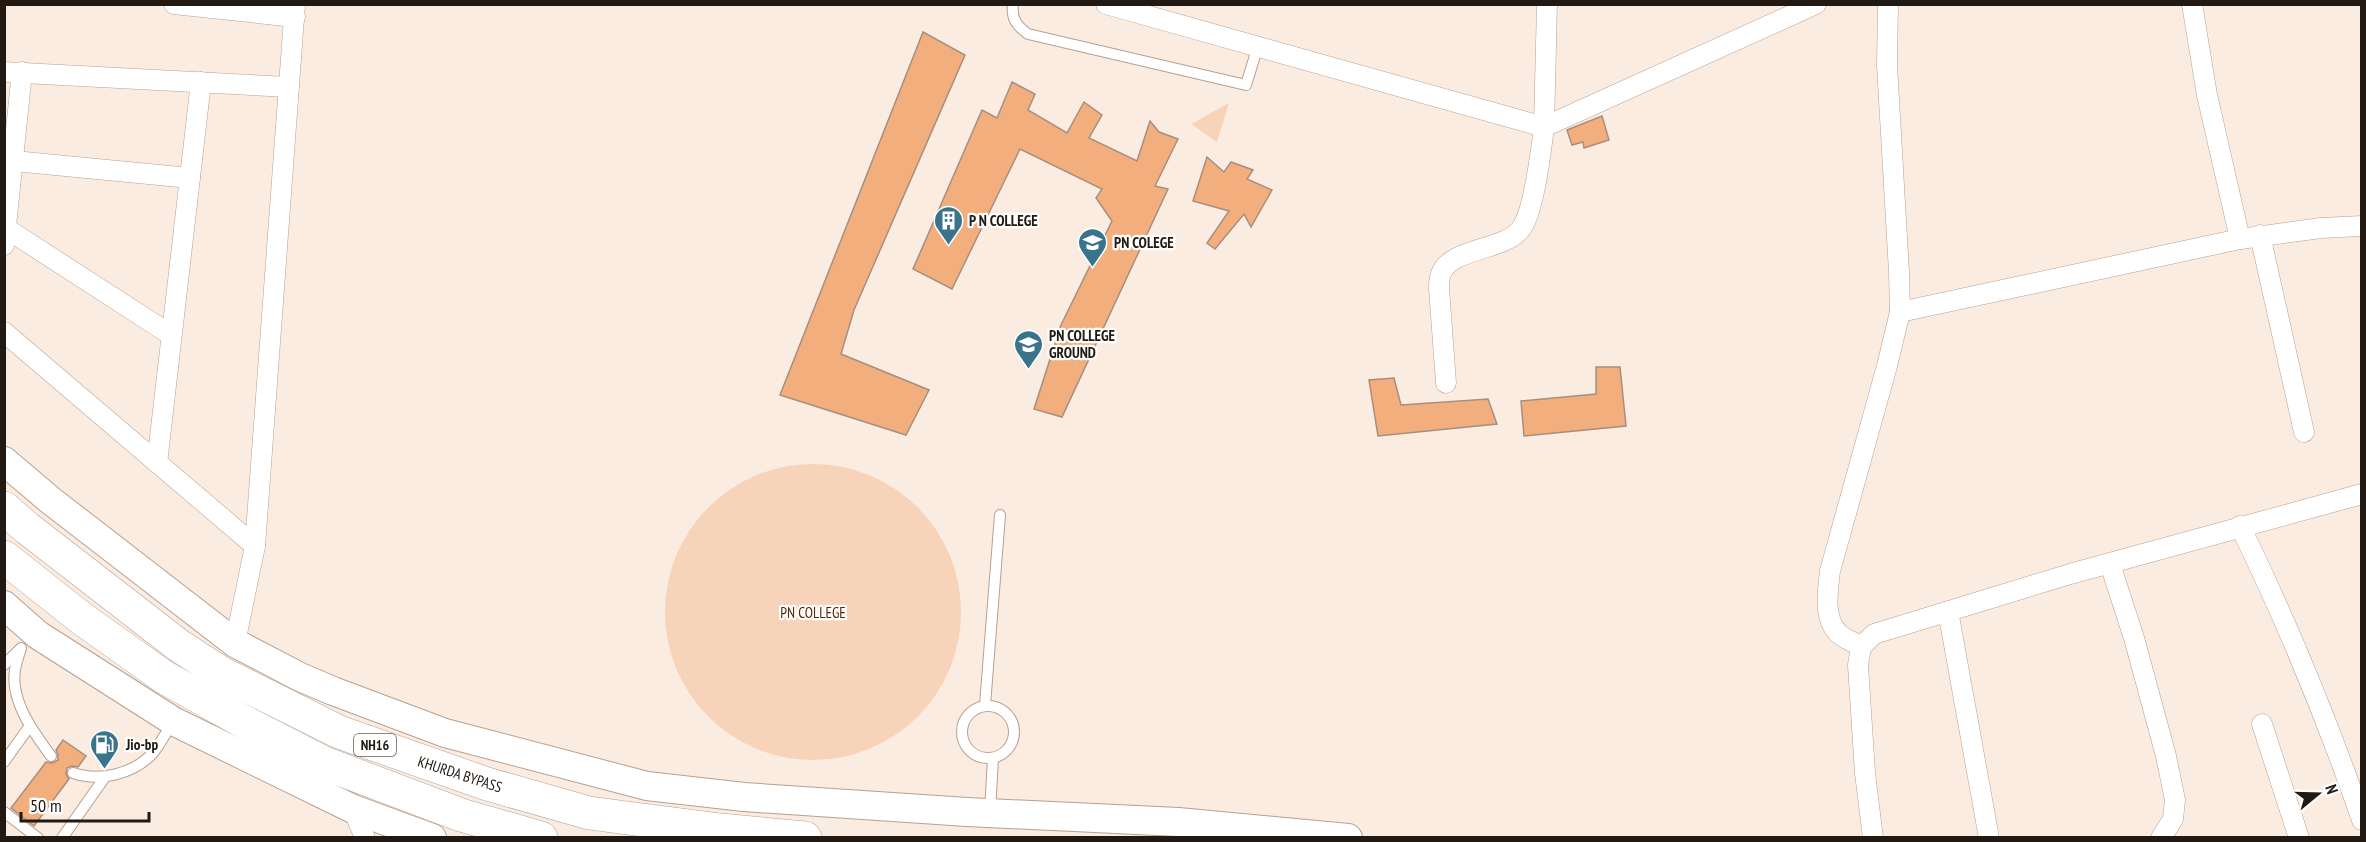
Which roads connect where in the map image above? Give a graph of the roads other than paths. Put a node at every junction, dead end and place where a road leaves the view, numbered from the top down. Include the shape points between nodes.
1 (174, 4) edge
2 (1013, 4) edge
3 (1106, 4) edge
4 (1547, 4) edge
5 (1816, 4) edge
6 (1888, 4) edge
7 (2192, 4) edge
8 (295, 11) edge
9 (1258, 46) junction
10 (13, 72) edge
11 (201, 82) junction
12 (289, 87) junction
13 (1544, 127) junction
14 (14, 161) junction
15 (190, 178) junction
16 (2361, 226) edge
17 (2260, 235) junction
18 (6, 237) edge
19 (2240, 239) junction
20 (1900, 312) junction
21 (4, 332) edge
22 (171, 335) junction
23 (1446, 383) dead end
24 (2304, 432) dead end
25 (4, 460) edge
26 (157, 463) junction
27 (2361, 495) edge
28 (4, 508) edge
29 (1000, 515) dead end
30 (2240, 526) junction
31 (255, 546) junction
32 (4, 557) edge
33 (2110, 564) junction
34 (5, 606) edge
35 (1948, 611) junction
36 (29, 641) junction
37 (236, 643) junction
38 (1861, 646) junction
39 (4, 665) edge
40 (986, 705) junction
41 (173, 722) junction
42 (2262, 724) dead end
43 (29, 727) junction
44 (51, 756) dead end
45 (993, 758) junction
46 (4, 762) edge
47 (73, 773) dead end
48 (105, 777) junction
49 (353, 809) junction
50 (4, 812) edge
51 (990, 812) junction
52 (2361, 820) edge
53 (38, 837) edge
54 (62, 837) edge
55 (365, 837) edge
56 (432, 837) edge
57 (541, 837) edge
58 (805, 837) edge
59 (1348, 837) edge
60 (1873, 837) edge
61 (1989, 837) edge
62 (2161, 837) edge
63 (2299, 837) edge

1 - 8 street
2 - 9 lane via 1012,17 1028,34 1246,85
3 - 9 street
4 - 13 street
5 - 13 street
6 - 20 street via 1887,65
7 - 19 street via 2207,95
8 - 12 street
9 - 13 street
10 - 11 street
10 - 14 street
11 - 12 street
11 - 15 street
12 - 31 street
13 - 23 street via 1533,193 1521,230 1456,258 1441,274
14 - 15 street
14 - 18 street
15 - 22 street
16 - 17 street
17 - 19 street
17 - 24 street
18 - 22 street
19 - 20 street
20 - 38 street via 1830,571 1827,601 1831,621 1837,633
21 - 26 street
22 - 26 street
25 - 37 main road
26 - 31 street
27 - 30 street
28 - 58 highway, KHURDA BYPASS / NH16 via 178,645 221,673 339,732 487,784 589,813
29 - 40 lane
30 - 33 street
30 - 52 street via 2310,679
31 - 37 street
32 - 57 highway, NH16 via 164,677 248,724 324,763 461,815
33 - 35 street
33 - 62 street via 2137,648 2175,800 2173,819
34 - 36 main road
35 - 38 street via 1874,634
35 - 61 street
36 - 39 lane
36 - 41 main road
36 - 43 lane via 14,673 18,700
37 - 51 main road via 322,687 445,733 647,786 744,797
38 - 60 street via 1858,665
40 - 45 lane via 1002,709 1014,732 1008,749
40 - 45 lane via 965,718 961,735 975,755
41 - 48 lane via 153,753 137,766
41 - 49 main road
42 - 63 street
43 - 44 lane
43 - 46 lane
45 - 51 lane
47 - 48 lane via 88,778
48 - 54 lane
49 - 55 street
49 - 56 main road
50 - 53 lane
51 - 59 main road via 1178,822

